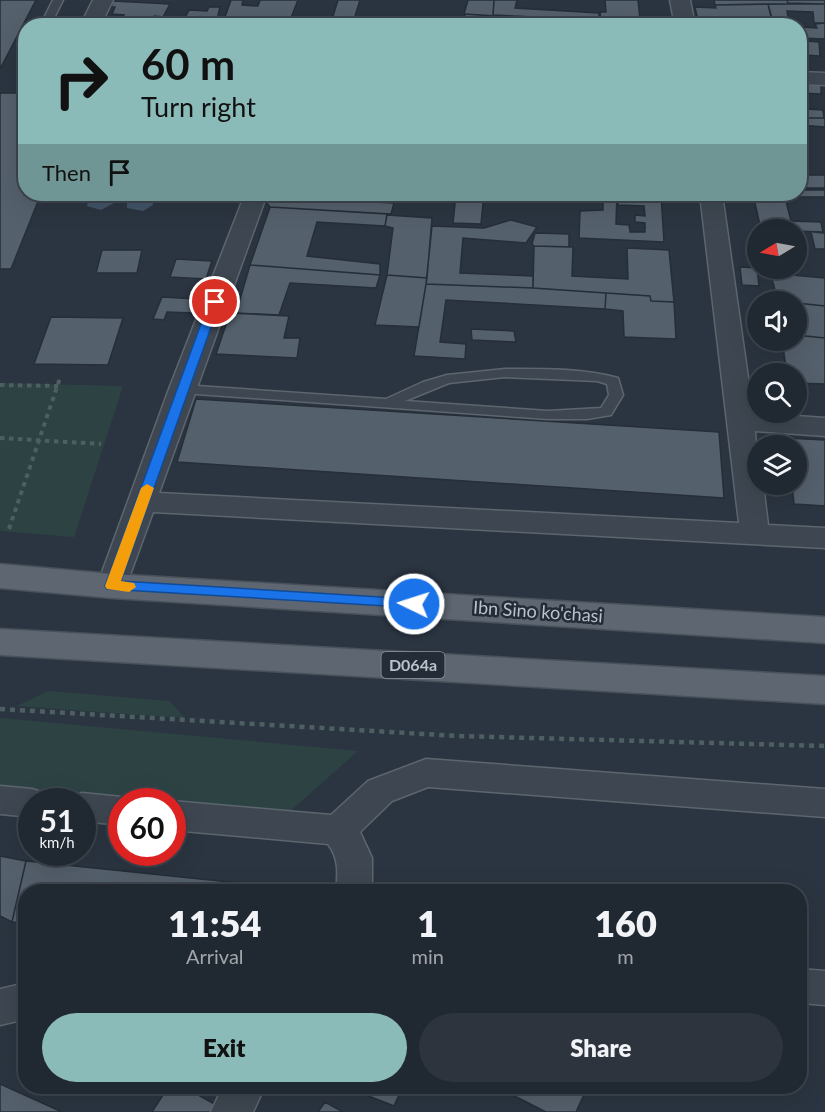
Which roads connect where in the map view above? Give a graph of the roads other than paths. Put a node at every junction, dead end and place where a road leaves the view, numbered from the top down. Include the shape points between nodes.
1 (58, 0) edge
2 (102, 0) edge
3 (680, 0) edge
4 (49, 18) edge
5 (94, 18) edge
6 (683, 18) edge
7 (807, 78) edge
8 (825, 79) edge
9 (253, 201) edge
10 (712, 201) edge
11 (182, 389) junction
12 (388, 404) junction
13 (742, 421) junction
14 (825, 427) edge
15 (143, 501) junction
16 (755, 534) junction
17 (825, 538) edge
18 (0, 576) edge
19 (112, 586) junction
20 (825, 630) edge
21 (0, 642) edge
22 (825, 690) edge
23 (0, 800) edge
24 (18, 802) edge
25 (825, 803) edge
26 (186, 816) edge
27 (338, 830) junction
28 (355, 884) edge
29 (807, 987) edge
30 (825, 988) edge
31 (18, 1003) edge
32 (0, 1007) edge
33 (241, 1094) edge
34 (231, 1112) edge

1 - 4 lane
2 - 5 street
3 - 6 street
7 - 8 street
9 - 11 street
10 - 13 street
11 - 12 lane
11 - 15 street
12 - 12 lane via 436,380 472,373 598,376 613,381 616,395 606,412 586,415
13 - 14 street
13 - 16 street
15 - 16 street
15 - 19 street
16 - 17 street
18 - 19 main road, Ibn Sino ko'chasi
19 - 20 main road, Ibn Sino ko'chasi
21 - 22 main road, D064a
23 - 24 street
25 - 27 street via 426,773 380,790
26 - 27 street
27 - 28 street via 354,855
29 - 30 street
31 - 32 street
33 - 34 street

